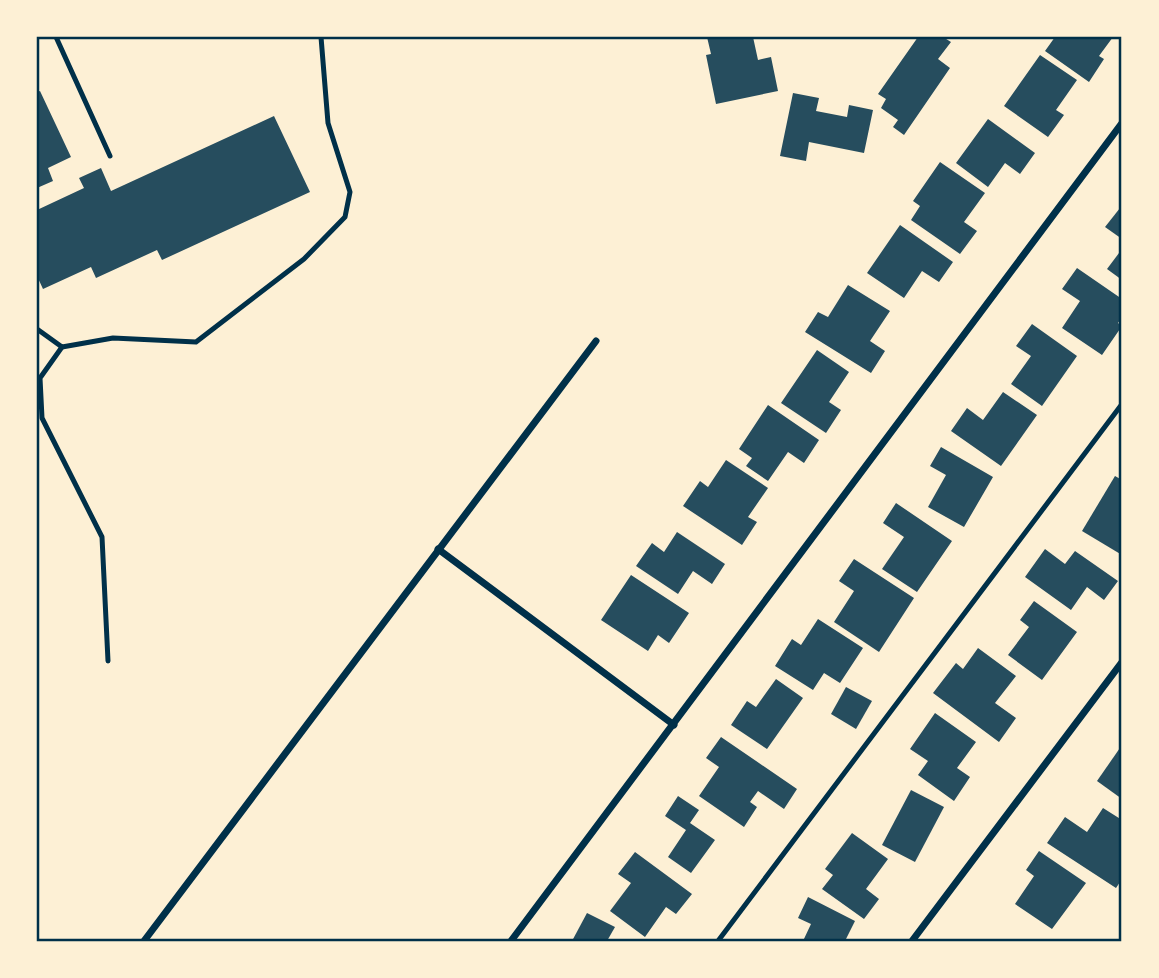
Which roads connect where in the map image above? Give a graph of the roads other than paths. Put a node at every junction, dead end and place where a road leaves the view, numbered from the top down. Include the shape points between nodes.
1 (56, 37) edge
2 (321, 37) edge
3 (1122, 123) edge
4 (110, 156) dead end
5 (37, 329) edge
6 (596, 341) dead end
7 (62, 347) junction
8 (1122, 404) edge
9 (438, 549) junction
10 (108, 661) dead end
11 (1122, 662) edge
12 (674, 724) junction
13 (144, 941) edge
14 (511, 941) edge
15 (718, 941) edge
16 (912, 941) edge

1 - 4 lane
2 - 7 lane via 328,123 350,192 345,218 304,259 196,342 113,338
3 - 12 street
5 - 7 lane
6 - 9 street
7 - 10 lane via 40,378 42,418 102,537
8 - 15 lane
9 - 12 street
9 - 13 street
11 - 16 street
12 - 14 street

